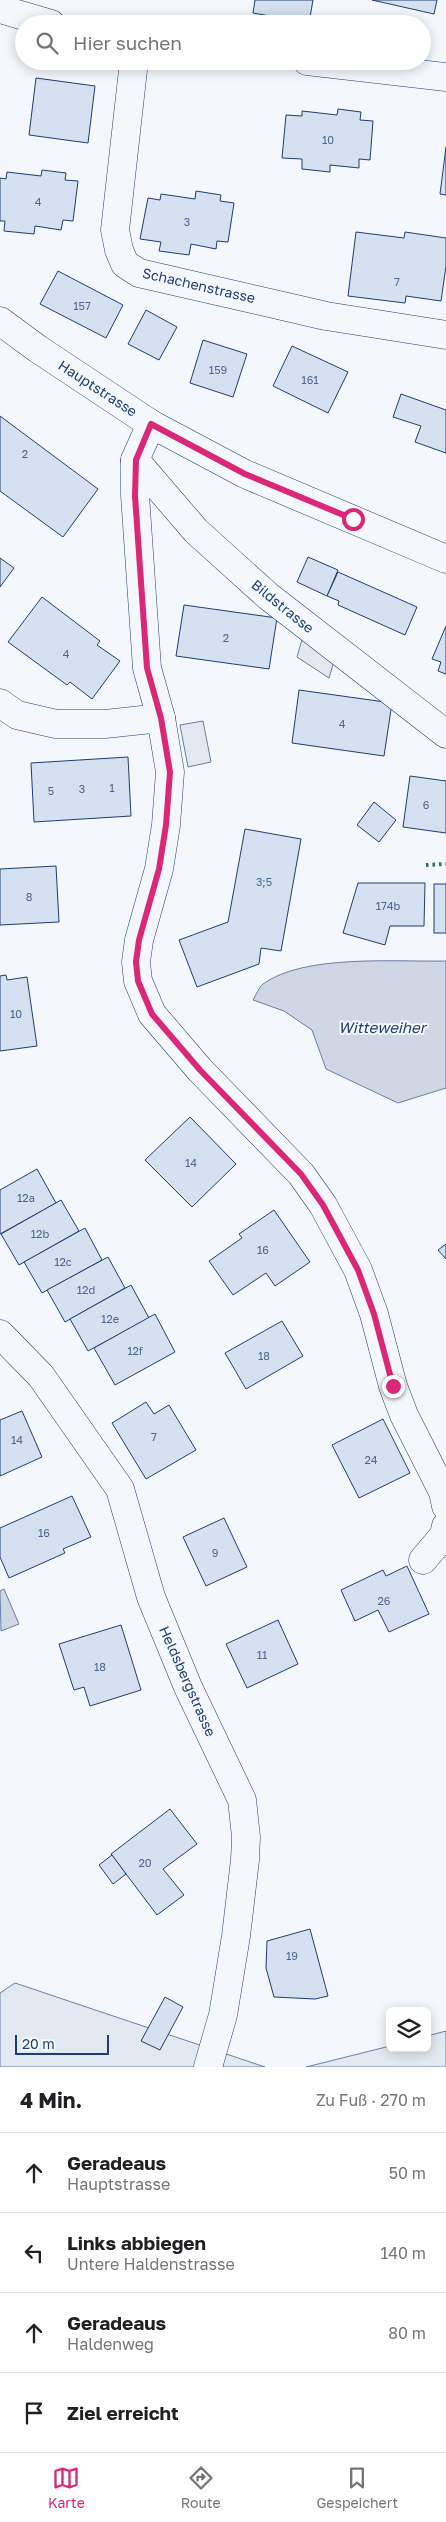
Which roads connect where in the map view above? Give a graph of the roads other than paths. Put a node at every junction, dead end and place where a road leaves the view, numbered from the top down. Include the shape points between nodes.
1 (0, 10) edge
2 (18, 15) edge
3 (133, 70) edge
4 (385, 70) edge
5 (446, 77) edge
6 (0, 321) edge
7 (446, 335) edge
8 (151, 424) junction
9 (136, 460) junction
10 (446, 559) edge
11 (0, 703) edge
12 (161, 718) junction
13 (446, 734) edge
14 (0, 1334) edge
15 (446, 1506) edge
16 (446, 1526) edge
17 (423, 1560) dead end
18 (208, 2067) edge

1 - 2 street
3 - 7 street, Schachenstrasse via 115,222 119,250 125,264 139,272 326,316
4 - 5 street
6 - 8 street, Hauptstrasse
8 - 9 street
8 - 10 street, Hauptstrasse via 245,474
9 - 12 street via 135,496 147,668
9 - 13 street, Bildstrasse via 196,531 261,589
11 - 12 street via 16,715 56,724 105,724
12 - 15 street via 170,772 166,825 159,869 139,940 138,981 152,1014 200,1070 301,1174 323,1205 358,1270 374,1314 393,1386
14 - 18 street, Heldsbergstrasse via 41,1376 120,1489 151,1597 188,1687 242,1800 245,1860 236,1936 223,2015
16 - 17 street via 444,1535

